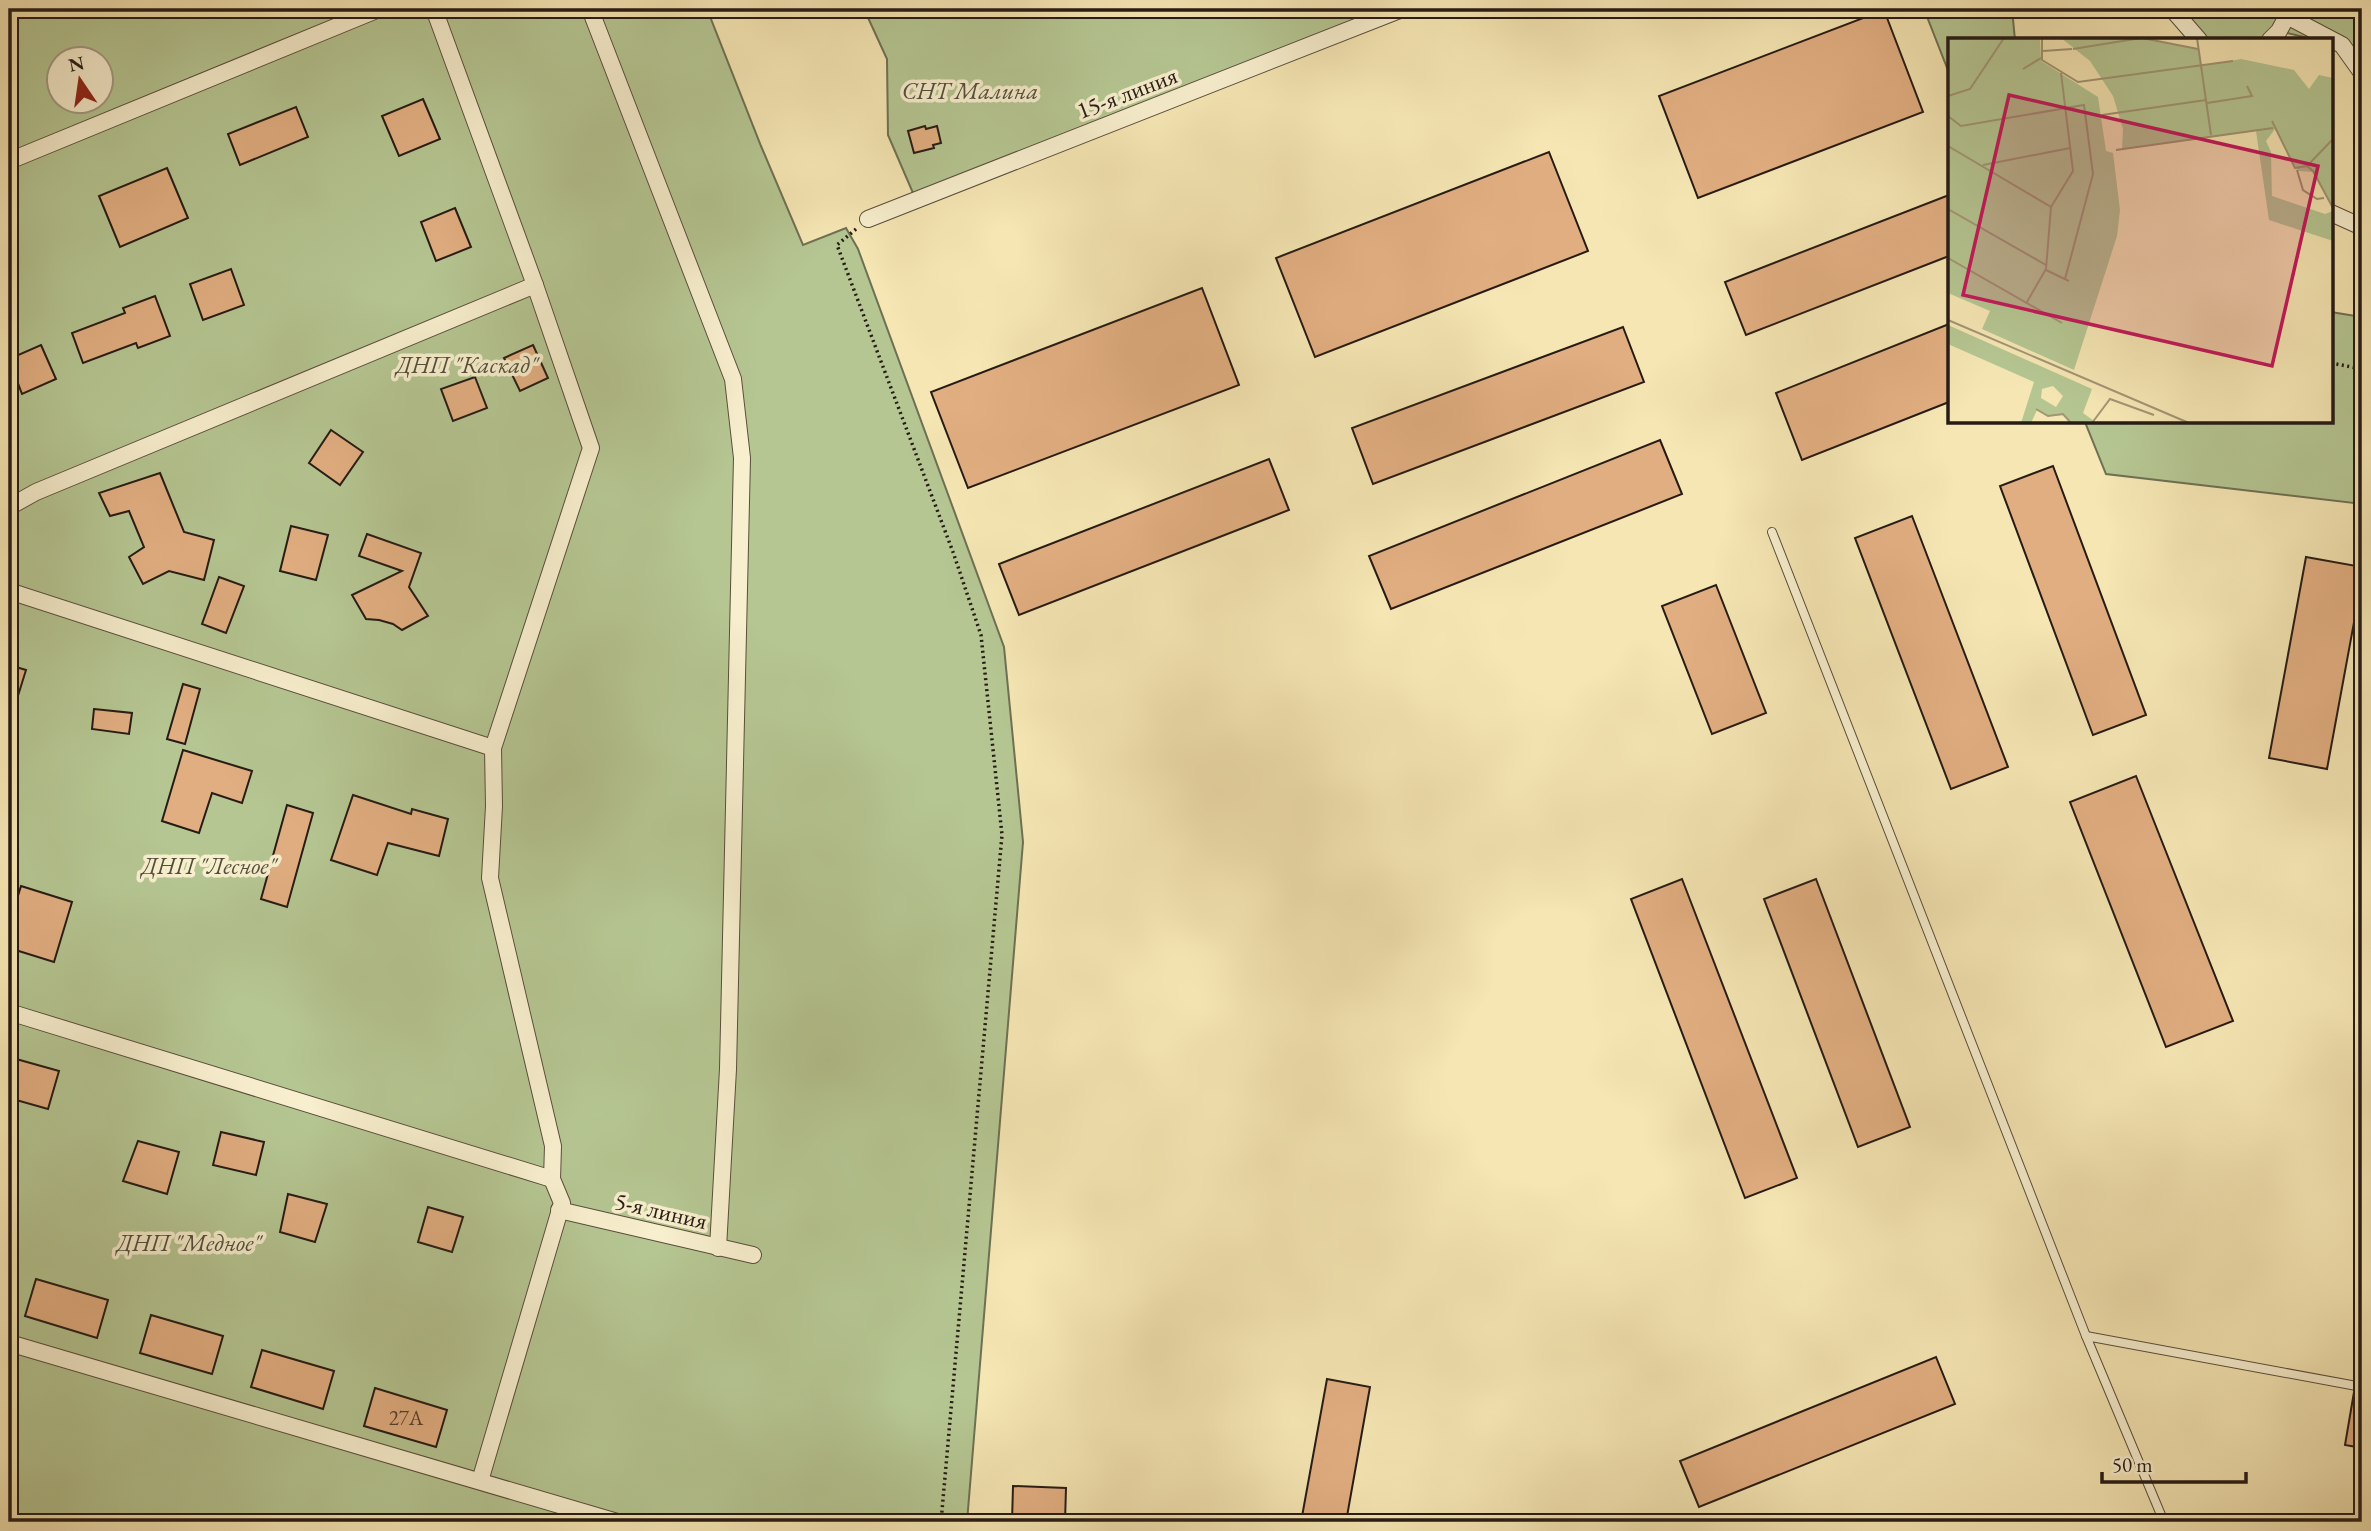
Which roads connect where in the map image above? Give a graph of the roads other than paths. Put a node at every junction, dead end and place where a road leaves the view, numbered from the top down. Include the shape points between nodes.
1 (379, 9) edge
2 (434, 9) edge
3 (590, 9) edge
4 (1402, 9) edge
5 (2172, 9) edge
6 (2288, 12) edge
7 (2197, 38) edge
8 (2272, 38) edge
9 (2329, 38) edge
10 (2332, 40) edge
11 (2362, 74) edge
12 (9, 161) edge
13 (2332, 213) edge
14 (868, 219) road end
15 (2362, 227) edge
16 (535, 285) junction
17 (9, 508) edge
18 (1772, 532) dead end
19 (9, 591) edge
20 (493, 748) junction
21 (9, 1012) edge
22 (552, 1179) junction
23 (559, 1210) junction
24 (718, 1248) junction
25 (753, 1255) dead end
26 (2086, 1336) junction
27 (9, 1343) edge
28 (2362, 1387) edge
29 (480, 1481) junction
30 (617, 1522) edge
31 (2164, 1522) edge

1 - 12 street
2 - 16 street
3 - 24 street via 733,379 740,431 728,1069
4 - 14 street, 15-я линия
5 - 7 street
6 - 8 street
6 - 9 street
10 - 11 street
13 - 15 street
16 - 17 street via 36,492
16 - 20 street via 591,448
18 - 26 lane
19 - 20 street
20 - 22 street via 490,878 553,1146
21 - 22 street
22 - 23 street via 562,1203
23 - 24 street, 5-я линия
23 - 29 street
24 - 25 street, 5-я линия
26 - 28 lane
26 - 31 lane
27 - 29 street
29 - 30 street

